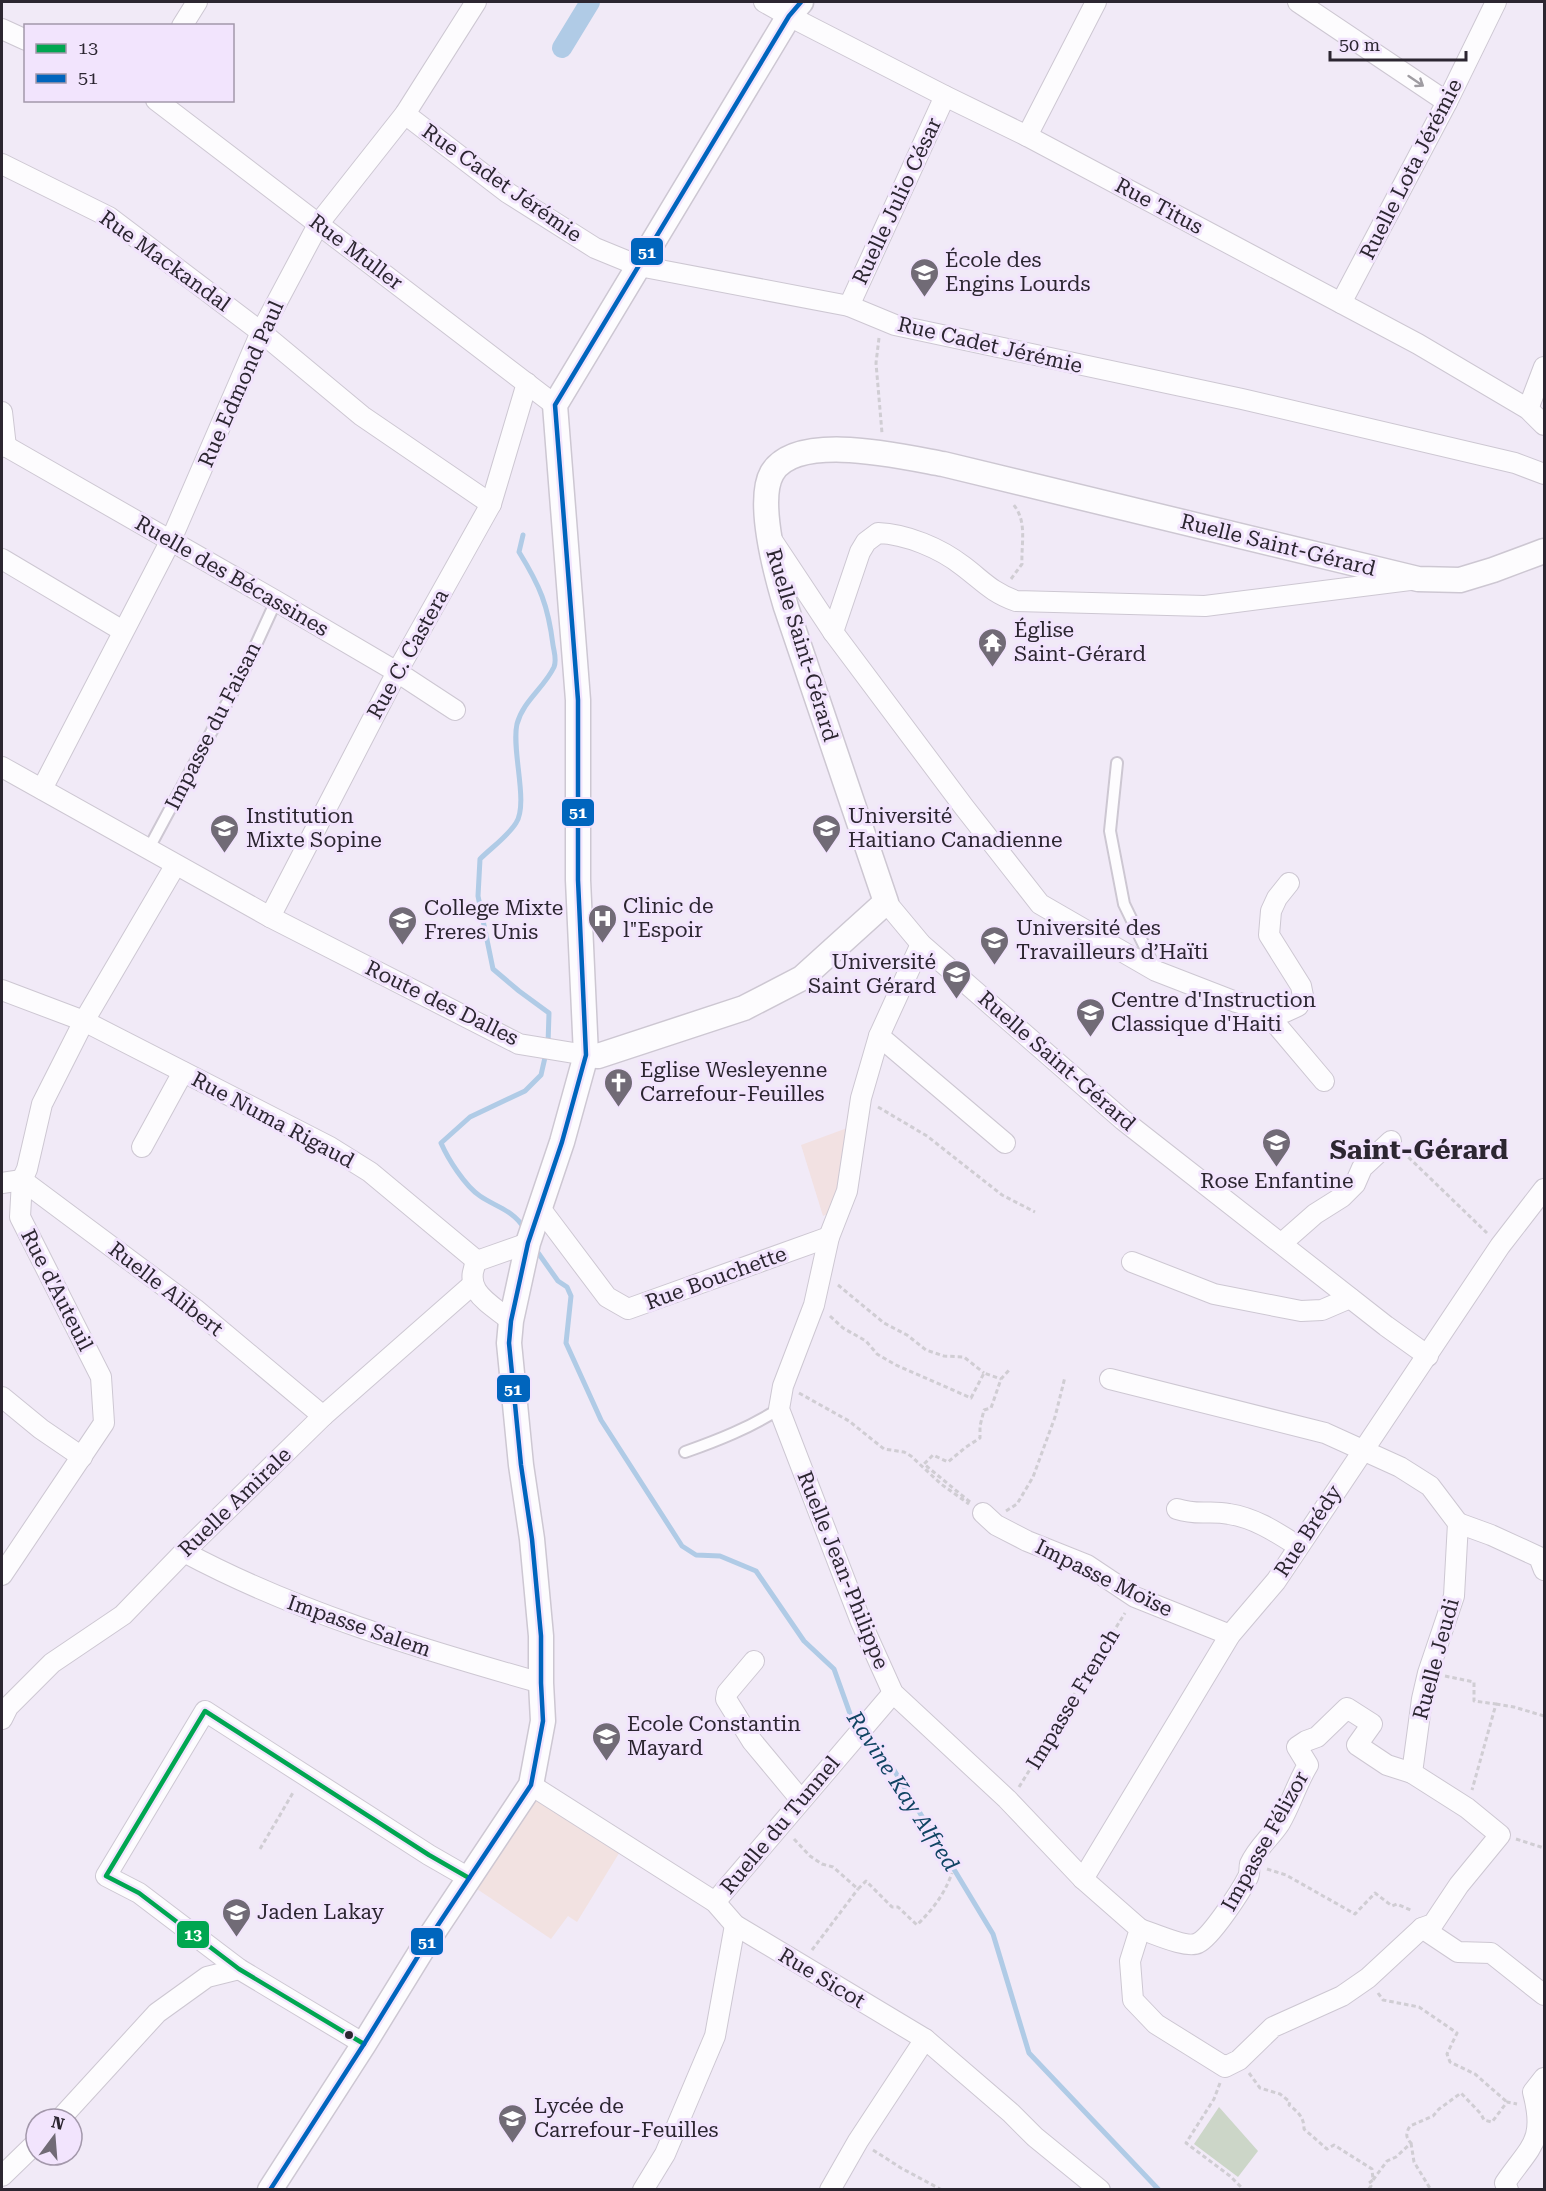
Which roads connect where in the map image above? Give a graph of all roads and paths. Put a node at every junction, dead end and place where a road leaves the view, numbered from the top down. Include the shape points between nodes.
1 (197, 2) edge
2 (476, 2) edge
3 (765, 2) edge
4 (1096, 2) edge
5 (1298, 2) edge
6 (1496, 2) edge
7 (795, 9) edge
8 (183, 24) edge
9 (2, 29) edge
10 (24, 39) edge
11 (945, 96) junction
12 (159, 102) edge
13 (1447, 102) junction
14 (405, 114) junction
15 (1027, 135) junction
16 (2, 164) edge
17 (319, 224) junction
18 (639, 266) junction
19 (1341, 303) junction
20 (849, 306) junction
21 (880, 318) junction
22 (261, 332) junction
23 (1545, 367) edge
24 (527, 383) junction
25 (555, 405) junction
26 (1528, 409) junction
27 (2, 412) edge
28 (1545, 425) edge
29 (4, 445) edge
30 (884, 453) junction
31 (1545, 474) edge
32 (1008, 499) dead end
33 (491, 504) junction
34 (769, 536) junction
35 (171, 540) junction
36 (1545, 551) edge
37 (2, 559) edge
38 (1418, 579) junction
39 (999, 595) junction
40 (276, 601) junction
41 (123, 631) junction
42 (833, 632) junction
43 (397, 672) junction
44 (455, 710) dead end
45 (1118, 763) dead end
46 (2, 767) edge
47 (42, 789) junction
48 (148, 850) junction
49 (176, 866) junction
50 (1289, 883) dead end
51 (886, 902) junction
52 (270, 917) junction
53 (921, 944) junction
54 (1156, 971) junction
55 (2, 990) edge
56 (1264, 1010) junction
57 (84, 1021) junction
58 (879, 1036) junction
59 (586, 1055) junction
60 (183, 1072) junction
61 (1324, 1081) dead end
62 (861, 1098) junction
63 (1391, 1141) joint
64 (1005, 1143) dead end
65 (142, 1147) dead end
66 (22, 1180) junction
67 (2, 1183) edge
68 (1545, 1189) edge
69 (540, 1208) junction
70 (1035, 1212) dead end
71 (829, 1237) junction
72 (528, 1242) junction
73 (1282, 1243) junction
74 (1500, 1246) junction
75 (477, 1261) junction
76 (1132, 1262) dead end
77 (822, 1274) junction
78 (472, 1285) junction
79 (1350, 1298) junction
80 (814, 1305) junction
81 (511, 1321) junction
82 (1428, 1356) junction
83 (1010, 1369) dead end
84 (984, 1373) junction
85 (1065, 1377) dead end
86 (1001, 1379) junction
87 (1110, 1379) dead end
88 (783, 1386) junction
89 (2, 1397) edge
90 (779, 1409) junction
91 (323, 1416) junction
92 (1364, 1449) junction
93 (685, 1452) dead end
94 (82, 1457) junction
95 (1177, 1509) dead end
96 (990, 1519) junction
97 (1458, 1523) junction
98 (1298, 1546) junction
99 (184, 1552) junction
100 (1543, 1560) edge
101 (2, 1575) edge
102 (1135, 1597) junction
103 (1230, 1635) junction
104 (754, 1661) dead end
105 (1428, 1673) junction
106 (541, 1683) junction
107 (893, 1693) junction
108 (1496, 1704) junction
109 (1545, 1716) edge
110 (2, 1719) edge
111 (302, 1773) junction
112 (1412, 1773) junction
113 (531, 1785) junction
114 (1007, 1799) junction
115 (801, 1800) junction
116 (1467, 1808) junction
117 (782, 1825) junction
118 (1500, 1835) junction
119 (1545, 1848) edge
120 (260, 1849) dead end
121 (1250, 1866) junction
122 (952, 1873) dead end
123 (469, 1878) junction
124 (1083, 1879) junction
125 (858, 1889) junction
126 (715, 1902) junction
127 (735, 1925) junction
128 (1427, 1926) junction
129 (1140, 1929) junction
130 (801, 1966) junction
131 (239, 1969) junction
132 (1368, 1978) junction
133 (1545, 1995) edge
134 (925, 2039) junction
135 (364, 2044) junction
136 (1232, 2063) junction
137 (1545, 2078) edge
138 (1507, 2103) junction
139 (71, 2107) edge
140 (1537, 2107) junction
141 (858, 2141) junction
142 (1411, 2143) junction
143 (24, 2155) edge
144 (2, 2176) edge
145 (1373, 2180) junction
146 (270, 2190) edge
147 (643, 2190) edge
148 (830, 2190) edge
149 (942, 2190) edge
150 (1100, 2190) edge
151 (1244, 2190) edge
152 (1368, 2190) edge
153 (1431, 2190) edge
154 (1508, 2190) edge

1 - 8 street
2 - 14 street, Rue Edmond Paul
3 - 7 street, Rue Titus
4 - 15 street
5 -> 13 street
6 - 13 street, Ruelle Lota Jérémie
7 - 11 street, Rue Titus
7 - 18 street
9 - 10 street
11 - 15 street, Rue Titus
11 - 20 street, Ruelle Julio César
12 - 17 street, Rue Muller
13 - 19 street, Ruelle Lota Jérémie
14 - 17 street, Rue Edmond Paul
14 - 18 street, Rue Cadet Jérémie via 508,193 595,248
15 - 19 street, Rue Titus
16 - 22 street, Rue Mackandal via 109,217
17 - 22 street, Rue Edmond Paul
17 - 24 street, Rue Muller
18 - 20 street, Rue Cadet Jérémie
18 - 25 street
19 - 26 street, Rue Titus
20 - 21 street, Rue Cadet Jérémie
21 - 30 path via 876,363
21 - 31 street, Rue Cadet Jérémie via 895,325 1404,436
22 - 33 street, Rue Mackandal via 362,416
22 - 35 street, Rue Edmond Paul
23 - 26 street
24 - 25 street, Rue Muller
24 - 33 street, Rue C. Castera
25 - 59 street via 578,700 578,880
26 - 28 street, Rue Titus
27 - 29 street, Ruelle des Bécassines
29 - 35 street, Ruelle des Bécassines
30 - 34 street, Ruelle Saint-Gérard via 829,450 786,458 772,473 766,497
30 - 38 street, Ruelle Saint-Gérard via 981,472
32 - 39 path via 1022,523 1022,564
33 - 43 street, Rue C. Castera
34 - 42 street
34 - 51 street, Ruelle Saint-Gérard via 786,607
35 - 40 street, Ruelle des Bécassines
35 - 41 street, Rue Edmond Paul
36 - 38 street, Ruelle Saint-Gérard via 1460,580
37 - 41 street
38 - 39 street via 1205,606 1016,601
39 - 42 street via 948,555 895,533 878,532 860,552
40 - 43 street, Ruelle des Bécassines
40 - 48 lane, Impasse du Faisan via 243,673
41 - 47 street, Rue Edmond Paul
42 - 54 street via 1040,904
43 - 44 street, Ruelle des Bécassines
43 - 52 street, Rue C. Castera
45 - 54 lane via 1110,831 1124,904
46 - 47 street, Route des Dalles
47 - 48 street, Route des Dalles
48 - 49 street, Route des Dalles
49 - 52 street, Route des Dalles
49 - 57 street, Rue d'Auteuil
50 - 56 street via 1271,911 1269,935 1301,986 1303,996 1298,1006 1285,1012
51 - 53 street, Ruelle Saint-Gérard
51 - 59 street, Route des Dalles via 802,978 744,1008 598,1056
52 - 59 street, Route des Dalles via 519,1044
53 - 58 street
53 - 73 street, Ruelle Saint-Gérard via 1123,1120
54 - 56 street
55 - 57 street, Rue Numa Rigaud
56 - 61 street
57 - 60 street, Rue Numa Rigaud
57 - 66 street, Rue d'Auteuil via 42,1104
58 - 62 street
58 - 64 street
59 - 69 street
60 - 65 street
60 - 75 street, Rue Numa Rigaud via 330,1147 370,1172
62 - 70 path via 908,1123 1002,1195
62 - 71 street via 848,1191
63 - 73 street via 1362,1168 1355,1184 1342,1197
63 - 74 path
66 - 67 street
66 - 91 street, Ruelle Alibert via 195,1309
66 - 94 street, Rue d'Auteuil via 20,1217 101,1377 104,1423
68 - 74 street, Rue Brédy
69 - 71 street, Rue Bouchette via 608,1297 628,1309
69 - 72 street
71 - 77 street
72 - 75 street
72 - 81 street
73 - 79 street, Ruelle Saint-Gérard
74 - 82 street, Rue Brédy
75 - 78 street
76 - 79 street via 1214,1294 1302,1311 1323,1311
77 - 80 street
77 - 84 path via 926,1350 964,1357
78 - 81 street
78 - 91 street, Ruelle Amirale
79 - 82 street, Ruelle Saint-Gérard
80 - 84 path via 866,1341 877,1354 971,1398
80 - 88 street
81 - 106 street via 514,1404 541,1636
82 - 92 street, Rue Brédy
83 - 86 path
84 - 86 path
85 - 96 path via 1033,1477 1017,1504
86 - 96 path via 991,1408 984,1410 980,1438 948,1462 933,1455 924,1464
87 - 92 street via 1310,1428
88 - 90 street
88 - 96 path via 849,1420 884,1449 912,1456 941,1484
89 - 94 street
90 - 93 lane via 728,1437
90 - 107 street, Ruelle Jean-Philippe via 861,1622
91 - 99 street, Ruelle Amirale
92 - 97 street via 1430,1486
92 - 98 street, Rue Brédy
94 - 101 street, Rue d'Auteuil
95 - 98 street via 1191,1514 1228,1513 1249,1519
96 - 102 street, Impasse Moïse via 1027,1540 1087,1565
97 - 100 street
97 - 105 street, Ruelle Jeudi via 1454,1596
98 - 103 street, Rue Brédy via 1276,1581
99 - 106 street, Impasse Salem via 285,1601 418,1648
99 - 110 street, Ruelle Amirale via 123,1615 52,1663 8,1707
102 - 103 street, Impasse Moïse
102 - 114 path, Impasse French via 1054,1722 1037,1758
103 - 124 street, Rue Brédy
104 - 115 street via 726,1699 752,1741
105 - 108 path via 1474,1682 1474,1701
105 - 112 street, Ruelle Jeudi
106 - 113 street via 543,1721
107 - 114 street, Ruelle Jean-Philippe
107 - 115 street, Ruelle du Tunnel
108 - 109 path
108 - 116 path
111 - 120 path
111 - 123 street
111 - 131 street via 205,1711 106,1876 139,1893
112 - 116 street
112 - 121 street, Impasse Félizor via 1387,1765 1357,1745 1372,1724 1347,1708 1317,1737 1297,1747 1308,1765 1279,1824
113 - 123 street
113 - 126 street, Rue Sicot
114 - 124 street, Ruelle Jean-Philippe
115 - 117 street, Ruelle du Tunnel
116 - 118 street
117 - 125 path via 810,1856 833,1867
117 - 126 street, Ruelle du Tunnel
118 - 119 path
118 - 128 street
121 - 128 path via 1286,1875 1355,1914 1375,1893 1392,1906 1408,1908
121 - 129 street, Impasse Félizor via 1249,1876 1227,1910 1198,1943 1188,1945
122 - 125 path via 938,1902 917,1925 866,1881
123 - 135 street
124 - 129 street, Ruelle Jean-Philippe
125 - 130 path
126 - 127 street, Rue Sicot
127 - 130 street, Rue Sicot
127 - 147 street via 715,2036 665,2154
128 - 132 street
128 - 133 street via 1458,1952 1491,1953
129 - 136 street via 1130,1961 1133,2000 1156,2024
130 - 134 street, Rue Sicot
131 - 135 street
131 - 139 street via 207,1977 157,2013
132 - 136 street via 1342,1996 1273,2027
132 - 138 path via 1383,2000 1419,2007 1457,2033 1448,2054 1450,2062 1475,2074
134 - 141 street
134 - 150 street, Rue Sicot
135 - 146 street
136 - 145 path via 1260,2088 1280,2094 1290,2102 1304,2121 1304,2129 1316,2141 1327,2149 1334,2145 1372,2169
136 - 151 path via 1186,2143
137 - 140 street via 1533,2092
138 - 140 path
138 - 142 path via 1492,2122 1484,2120 1461,2093 1433,2116 1410,2126 1406,2134
140 - 154 street via 1540,2127 1528,2154 1505,2183
141 - 148 street
141 - 149 path
142 - 145 path via 1387,2161
142 - 153 path via 1414,2162
143 - 144 street
145 - 152 path

